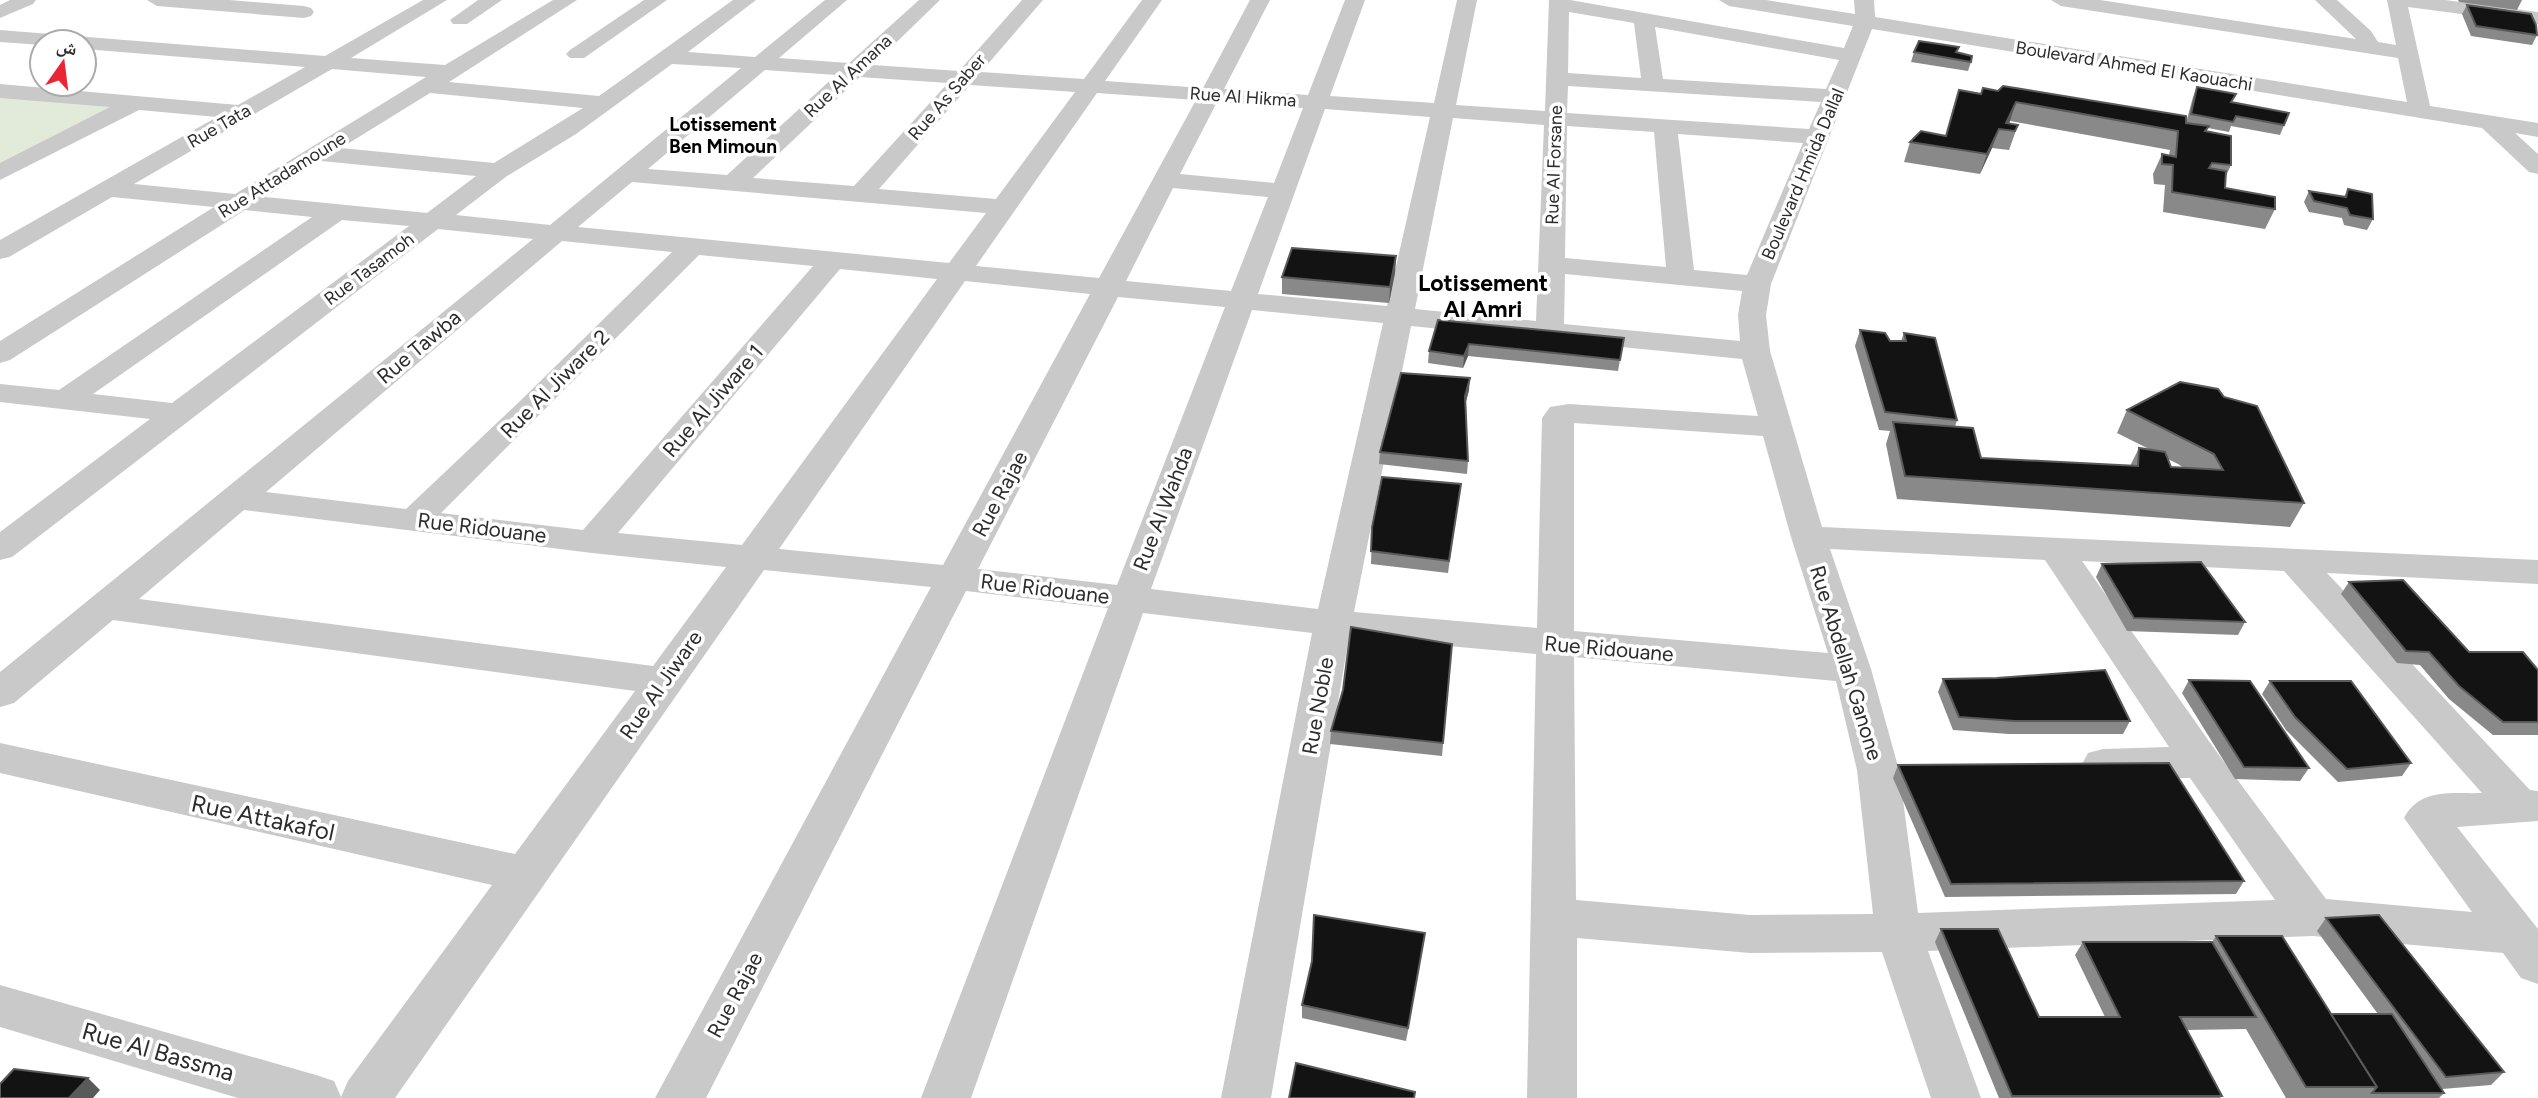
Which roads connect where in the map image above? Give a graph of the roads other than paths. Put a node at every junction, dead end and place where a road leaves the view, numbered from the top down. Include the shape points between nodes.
1 (26, 0) edge
2 (158, 0) edge
3 (325, 0) edge
4 (437, 0) edge
5 (492, 0) edge
6 (567, 0) edge
7 (657, 0) edge
8 (746, 0) edge
9 (837, 0) edge
10 (930, 0) edge
11 (1033, 0) edge
12 (1152, 0) edge
13 (1260, 0) edge
14 (1355, 0) edge
15 (1467, 0) edge
16 (1729, 0) edge
17 (2061, 0) edge
18 (2325, 0) edge
19 (2398, 0) edge
20 (1559, 2) edge
21 (2132, 6) edge
22 (2242, 8) dead end
23 (1864, 11) edge
24 (0, 12) edge
25 (304, 12) junction
26 (2538, 18) edge
27 (460, 20) dead end
28 (1644, 20) junction
29 (2353, 25) junction
30 (2404, 30) junction
31 (2152, 32) dead end
32 (2266, 32) junction
33 (0, 36) edge
34 (28, 38) edge
35 (98, 44) edge
36 (2371, 48) junction
37 (2166, 53) dead end
38 (2408, 53) junction
39 (221, 54) junction
40 (1852, 56) junction
41 (608, 58) dead end
42 (652, 61) junction
43 (329, 63) junction
44 (759, 64) junction
45 (855, 70) junction
46 (449, 72) junction
47 (2181, 73) junction
48 (964, 77) junction
49 (1557, 79) junction
50 (1653, 85) junction
51 (426, 86) junction
52 (1091, 86) junction
53 (0, 91) edge
54 (1210, 94) junction
55 (1835, 96) junction
56 (1317, 102) junction
57 (135, 103) junction
58 (603, 103) junction
59 (1441, 111) junction
60 (2420, 111) junction
61 (243, 112) junction
62 (1555, 119) junction
63 (2489, 122) junction
64 (1665, 126) junction
65 (2538, 130) edge
66 (1819, 137) junction
67 (317, 153) junction
68 (0, 154) edge
69 (29, 157) junction
70 (2538, 167) edge
71 (498, 171) junction
72 (0, 173) edge
73 (626, 174) junction
74 (1166, 180) junction
75 (735, 181) junction
76 (109, 189) junction
77 (1284, 191) junction
78 (862, 193) junction
79 (240, 201) junction
80 (1003, 206) junction
81 (339, 210) junction
82 (435, 220) junction
83 (555, 232) junction
84 (692, 247) junction
85 (0, 251) edge
86 (833, 260) junction
87 (1551, 265) junction
88 (956, 272) junction
89 (1681, 277) junction
90 (1757, 284) junction
91 (1109, 288) junction
92 (1243, 300) junction
93 (1400, 316) junction
94 (1550, 330) junction
95 (1755, 351) junction
96 (0, 354) edge
97 (0, 393) edge
98 (65, 400) junction
99 (176, 413) junction
100 (1775, 427) junction
101 (240, 499) junction
102 (415, 519) junction
103 (1808, 537) junction
104 (592, 542) junction
105 (2054, 547) junction
106 (0, 549) edge
107 (751, 558) junction
108 (2293, 559) junction
109 (2538, 572) edge
110 (956, 578) junction
111 (1129, 600) junction
112 (108, 607) junction
113 (1333, 623) junction
114 (1554, 645) junction
115 (1852, 669) junction
116 (664, 681) junction
117 (0, 693) edge
118 (0, 758) edge
119 (2201, 762) junction
120 (2066, 765) edge
121 (1918, 769) edge
122 (1878, 770) junction
123 (2528, 806) edge
124 (527, 875) junction
125 (1555, 917) junction
126 (2313, 917) junction
127 (1898, 933) junction
128 (2527, 949) edge
129 (0, 1006) edge
130 (316, 1098) edge
131 (366, 1098) edge
132 (680, 1098) edge
133 (946, 1098) edge
134 (1246, 1098) edge
135 (1552, 1098) edge
136 (1956, 1098) edge

1 - 24 street
2 - 25 street
3 - 25 street
4 - 43 street, Rue Tata
5 - 27 street
6 - 46 street, Rue Attadamoune
7 - 41 street via 577,54
8 - 42 street, Rue Tasamoh
9 - 44 street, Rue Tawba
10 - 45 street, Rue Al Amana
11 - 48 street, Rue As Saber
12 - 52 street, Rue Al Jiware
13 - 54 street, Rue Rajae
14 - 56 street, Rue Al Wahda
15 - 59 street, Rue Noble
16 - 23 street, Boulevard Ahmed El Kaouachi
17 - 21 street
18 - 29 street
19 - 26 street
19 - 30 street
20 - 28 street
20 - 49 street, Rue Al Forsane
21 - 31 street
21 - 32 street
22 - 32 street
23 - 40 street, Boulevard Hmida Dallal
23 - 47 street, Boulevard Ahmed El Kaouachi
25 - 39 street
28 - 40 street
28 - 50 street
29 - 30 street
29 - 36 street
30 - 38 street
32 - 36 street
33 - 34 street
35 - 39 street
36 - 38 street
37 - 47 street
38 - 60 street
39 - 43 street
40 - 55 street, Boulevard Hmida Dallal
42 - 44 street, Rue Al Hikma
42 - 58 street, Rue Tasamoh
43 - 46 street
43 - 61 street, Rue Tata
44 - 45 street, Rue Al Hikma
44 - 73 street, Rue Tawba
45 - 48 street, Rue Al Hikma
45 - 75 street, Rue Al Amana
46 - 51 street, Rue Attadamoune
47 - 60 street, Boulevard Ahmed El Kaouachi
48 - 52 street, Rue Al Hikma
48 - 78 street, Rue As Saber
49 - 50 street
49 - 62 street, Rue Al Forsane
50 - 55 street
51 - 58 street
51 - 67 street, Rue Attadamoune
52 - 54 street, Rue Al Hikma
52 - 80 street, Rue Al Jiware
53 - 57 street
54 - 56 street, Rue Al Hikma
54 - 74 street, Rue Rajae
55 - 66 street, Boulevard Hmida Dallal
56 - 59 street, Rue Al Hikma
56 - 77 street, Rue Al Wahda
57 - 61 street
57 - 69 street
58 - 71 street, Rue Tasamoh
59 - 62 street, Rue Al Hikma
59 - 93 street, Rue Noble
60 - 63 street, Boulevard Ahmed El Kaouachi
61 - 76 street, Rue Tata
62 - 64 street, Rue Al Hikma
62 - 87 street, Rue Al Forsane
63 - 65 street, Boulevard Ahmed El Kaouachi
63 - 70 street
64 - 66 street, Rue Al Hikma
64 - 89 street
66 - 90 street, Boulevard Hmida Dallal
67 - 71 street
67 - 79 street, Rue Attadamoune
68 - 69 street
69 - 72 street
71 - 82 street, Rue Tasamoh
73 - 75 street
73 - 83 street, Rue Tawba
74 - 77 street
74 - 91 street, Rue Rajae
75 - 78 street
76 - 79 street
76 - 85 street, Rue Tata
77 - 92 street, Rue Al Wahda
78 - 80 street
79 - 81 street
79 - 96 street, Rue Attadamoune
80 - 88 street, Rue Al Jiware
81 - 82 street
81 - 98 street
82 - 83 street
82 - 99 street, Rue Tasamoh
83 - 84 street
83 - 101 street, Rue Tawba
84 - 86 street
84 - 102 street, Rue Al Jiware 2
86 - 88 street
86 - 104 street, Rue Al Jiware 1
87 - 89 street
87 - 94 street, Rue Al Forsane
88 - 91 street
88 - 107 street, Rue Al Jiware
89 - 90 street
90 - 95 street, Boulevard Hmida Dallal via 1752,316
91 - 92 street
91 - 110 street, Rue Rajae
92 - 93 street
92 - 111 street, Rue Al Wahda
93 - 94 street
93 - 113 street, Rue Noble
94 - 95 street
95 - 100 street, Rue Abdellah Ganone
97 - 98 street
98 - 99 street
99 - 106 street, Rue Tasamoh
100 - 103 street, Rue Abdellah Ganone
100 - 114 street via 1561,414
101 - 102 street, Rue Ridouane
101 - 112 street, Rue Tawba
102 - 104 street, Rue Ridouane
103 - 105 street
103 - 115 street, Rue Abdellah Ganone
104 - 107 street, Rue Ridouane
105 - 108 street
105 - 119 street
107 - 110 street, Rue Ridouane
107 - 116 street, Rue Al Jiware
108 - 109 street
108 - 123 street
110 - 111 street, Rue Ridouane
110 - 132 street, Rue Rajae
111 - 113 street, Rue Ridouane
111 - 133 street, Rue Al Wahda
112 - 116 street
112 - 117 street, Rue Tawba
113 - 114 street, Rue Ridouane
113 - 134 street, Rue Noble
114 - 115 street, Rue Ridouane
114 - 125 street
115 - 122 street, Rue Abdellah Ganone
116 - 124 street, Rue Al Jiware
118 - 124 street, Rue Attakafol
119 - 120 street
119 - 126 street
121 - 122 street
122 - 127 street, Rue Abdellah Ganone
123 - 128 street via 2431,812 2426,818
124 - 131 street, Rue Al Jiware
125 - 127 street via 1751,934
125 - 135 street
126 - 127 street
126 - 128 street
127 - 136 street, Rue Abdellah Ganone
129 - 130 street, Rue Al Bassma

